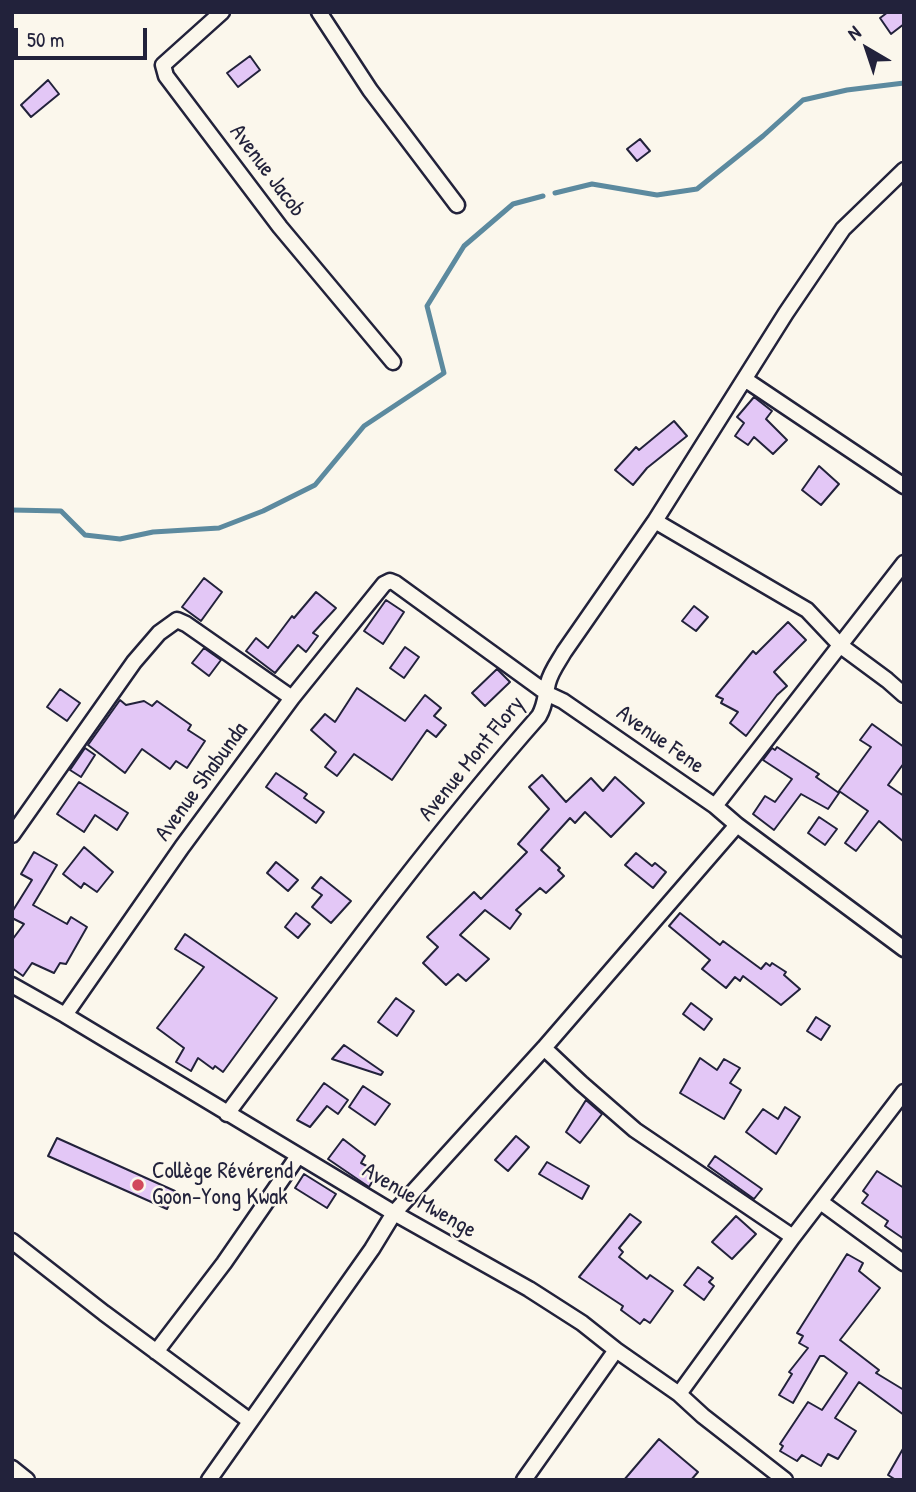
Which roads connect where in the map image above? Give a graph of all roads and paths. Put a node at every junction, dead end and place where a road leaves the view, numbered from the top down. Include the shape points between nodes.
1 (222, 12) edge
2 (319, 12) edge
3 (904, 170) edge
4 (457, 205) dead end
5 (393, 362) dead end
6 (746, 380) junction
7 (904, 486) edge
8 (655, 521) junction
9 (904, 563) edge
10 (384, 583) joint
11 (841, 646) junction
12 (548, 694) junction
13 (904, 695) edge
14 (292, 698) junction
15 (715, 806) junction
16 (737, 825) junction
17 (12, 835) edge
18 (904, 949) edge
19 (12, 985) edge
20 (65, 1015) junction
21 (544, 1048) junction
22 (904, 1092) edge
23 (228, 1114) junction
24 (298, 1156) junction
25 (822, 1203) junction
26 (394, 1213) junction
27 (793, 1237) junction
28 (12, 1241) edge
29 (904, 1263) edge
30 (616, 1350) junction
31 (156, 1352) junction
32 (679, 1394) junction
33 (250, 1421) junction
34 (12, 1468) edge
35 (27, 1480) edge
36 (209, 1480) edge
37 (524, 1480) edge
38 (785, 1480) edge

1 - 5 street, Avenue Jacob via 169,58 163,65 166,76 281,227
2 - 4 street via 370,90
3 - 6 street, Avenue Mont Flory via 843,229
6 - 7 street
6 - 8 street, Avenue Mont Flory
8 - 11 street via 807,610
8 - 12 street, Avenue Mont Flory via 564,652 552,672
9 - 11 street
10 - 12 street, Avenue Fene via 395,583
10 - 14 street, Avenue Shabunda
11 - 13 street
11 - 15 street
12 - 15 street, Avenue Fene
12 - 23 street, Avenue Mont Flory via 539,716 377,914
14 - 17 street via 177,620 134,662
14 - 20 street, Avenue Shabunda
15 - 16 street, Avenue Fene
16 - 18 street, Avenue Fene
16 - 21 street
19 - 20 street, Avenue Mwenge
20 - 23 street, Avenue Mwenge
21 - 26 street
21 - 27 street via 635,1130
22 - 25 street
23 - 24 street, Avenue Mwenge
24 - 26 street, Avenue Mwenge
24 - 31 street
25 - 27 street
25 - 29 street
26 - 30 street, Avenue Mwenge via 529,1289
26 - 33 street
27 - 32 street
28 - 31 street
30 - 32 street, Avenue Mwenge
30 - 37 street
31 - 33 street
32 - 38 street, Avenue Mwenge
33 - 36 street
34 - 35 street

